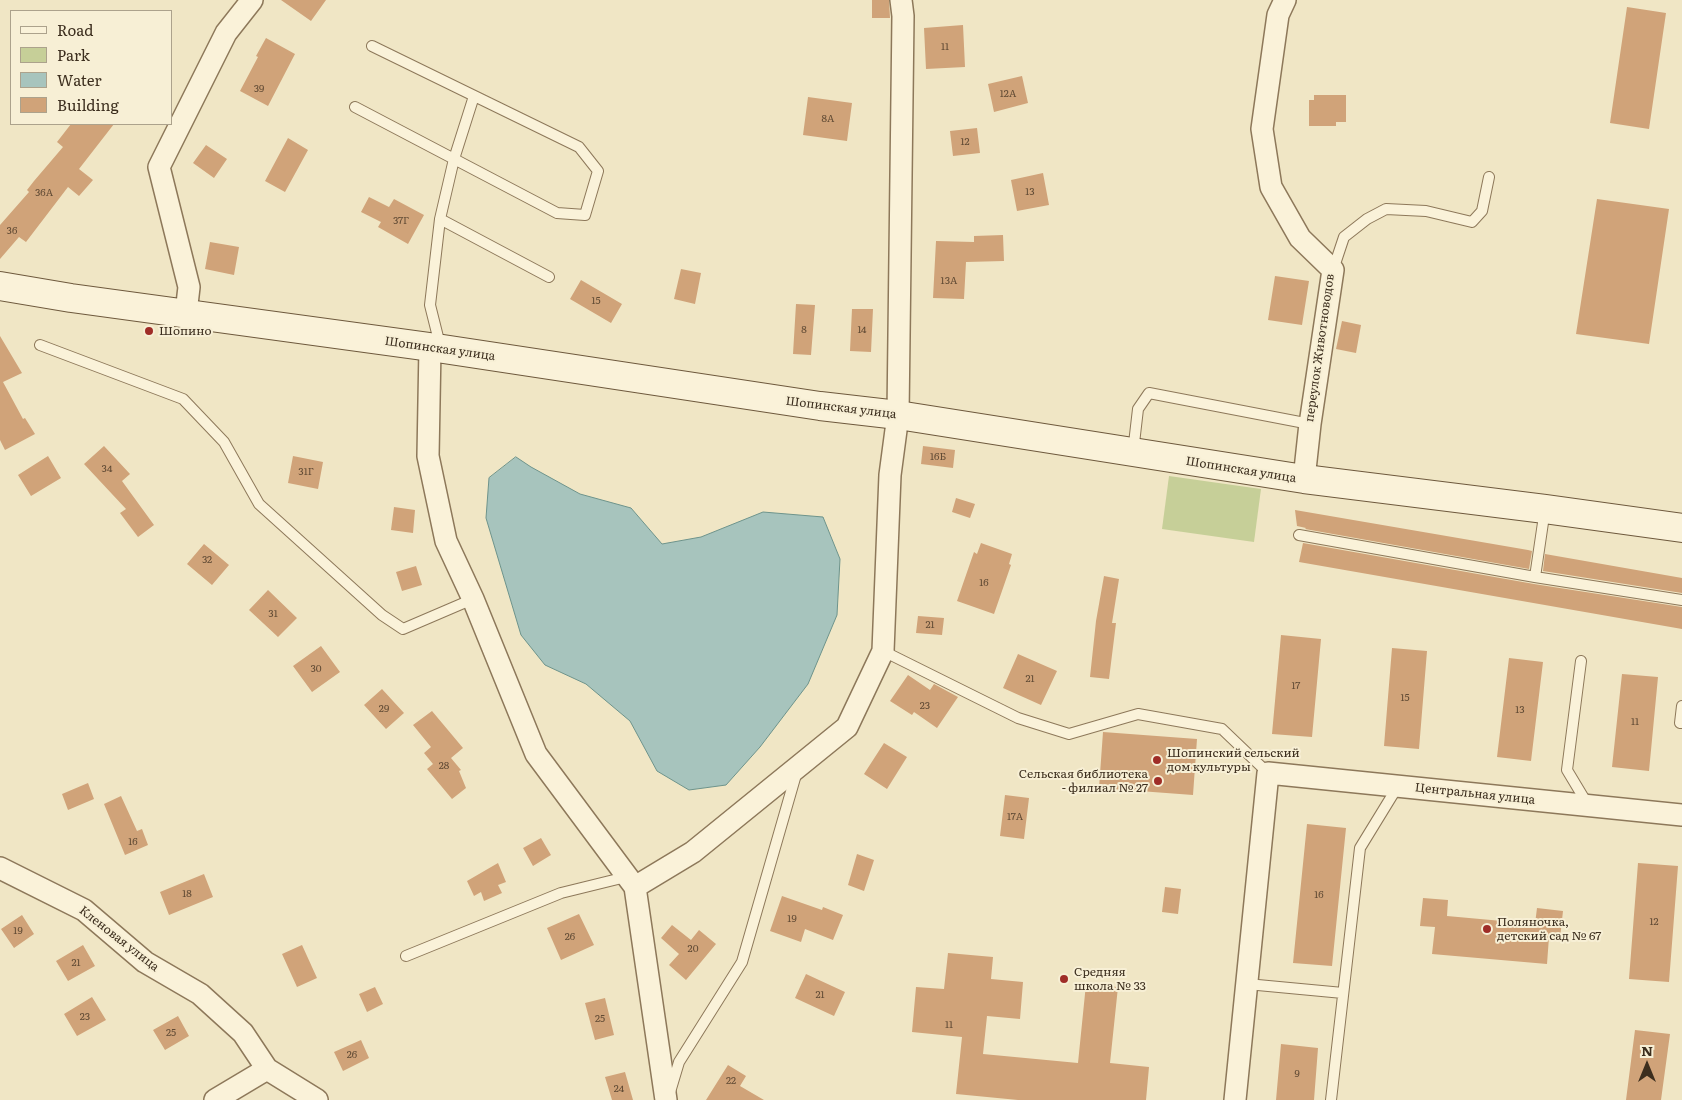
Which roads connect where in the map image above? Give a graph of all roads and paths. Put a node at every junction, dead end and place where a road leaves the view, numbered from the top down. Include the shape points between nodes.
1 (252, 0) edge
2 (902, 0) edge
3 (1285, 0) edge
4 (372, 46) dead end
5 (474, 96) junction
6 (355, 107) dead end
7 (454, 159) junction
8 (1489, 177) dead end
9 (440, 219) junction
10 (1333, 270) junction
11 (549, 277) dead end
12 (1, 287) edge
13 (186, 313) junction
14 (40, 345) dead end
15 (436, 348) junction
16 (898, 415) junction
17 (1310, 424) junction
18 (1133, 453) junction
19 (1304, 480) junction
20 (1545, 509) junction
21 (1682, 528) edge
22 (1298, 535) dead end
23 (1535, 577) junction
24 (473, 599) junction
25 (1682, 600) edge
26 (883, 651) junction
27 (1581, 661) dead end
28 (1682, 706) edge
29 (1682, 723) edge
30 (799, 766) junction
31 (1268, 773) junction
32 (1398, 786) junction
33 (1588, 805) junction
34 (1682, 815) edge
35 (0, 868) edge
36 (630, 882) junction
37 (406, 956) dead end
38 (1247, 984) junction
39 (1343, 993) junction
40 (267, 1069) junction
41 (215, 1100) edge
42 (317, 1100) edge
43 (666, 1100) edge
44 (1235, 1100) edge
45 (1331, 1100) edge

1 - 13 street via 226,34 160,167 189,287
2 - 16 street
3 - 10 street, переулок Животноводов via 1278,15 1262,129 1271,187 1300,238
4 - 5 lane
5 - 7 lane
5 - 7 lane via 579,147 598,171 585,215 557,213
6 - 7 lane
7 - 9 lane
8 - 10 lane via 1482,211 1472,222 1426,211 1386,209 1367,219 1344,238
9 - 11 lane
9 - 15 lane via 430,306
10 - 17 street, переулок Животноводов
12 - 13 street, Шопинская улица
13 - 15 street, Шопинская улица
14 - 24 lane via 183,399 224,442 259,504 403,629
15 - 16 street, Шопинская улица
15 - 24 street via 428,456 446,541
16 - 18 street, Шопинская улица
16 - 26 street via 890,475
17 - 18 lane via 1149,393 1138,409
17 - 19 street, переулок Животноводов
18 - 19 street, Шопинская улица
19 - 20 street, Шопинская улица
20 - 21 street, Шопинская улица
20 - 23 lane
22 - 23 lane
23 - 25 lane
24 - 36 street via 536,754
26 - 30 street via 847,727
26 - 31 lane via 1018,718 1069,734 1138,714 1222,729
27 - 33 lane via 1567,770
28 - 29 lane
30 - 36 street via 693,852
30 - 43 lane via 742,962 680,1062
31 - 32 street, Центральная улица
31 - 38 street
32 - 33 street, Центральная улица
32 - 39 lane via 1360,848
33 - 34 street, Центральная улица
35 - 40 street, Кленовая улица via 84,910 145,962 200,994 243,1033
36 - 37 lane via 562,893
36 - 43 street
38 - 39 lane
38 - 44 street
39 - 45 lane
40 - 41 street
40 - 42 street, Кленовая улица

